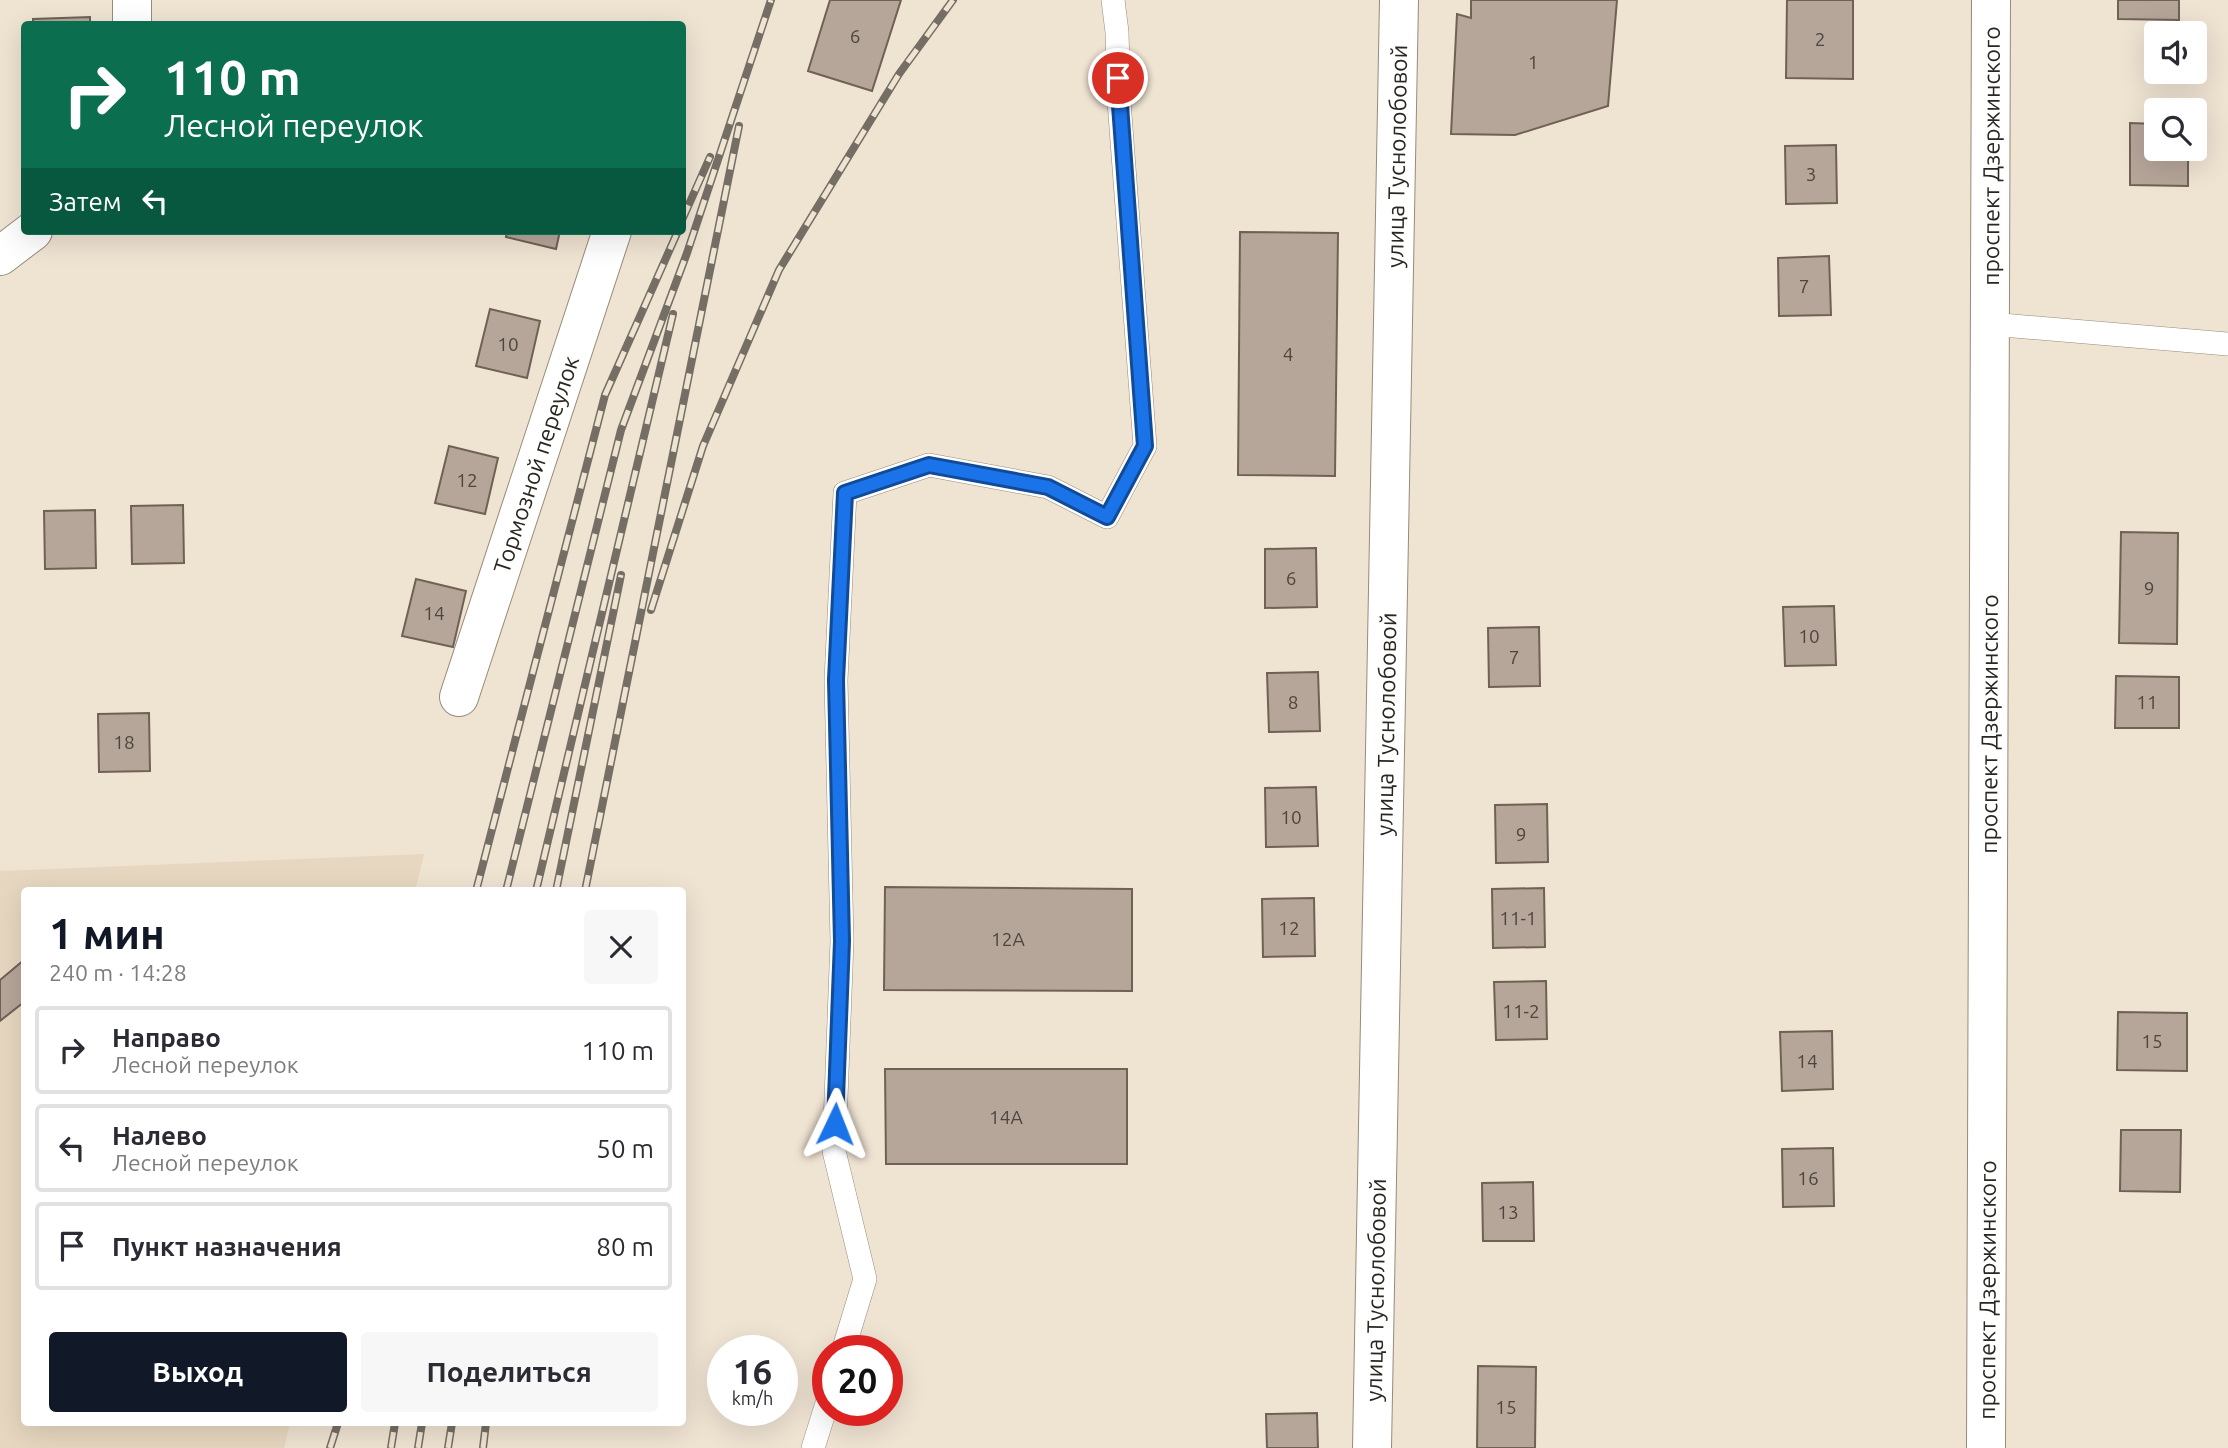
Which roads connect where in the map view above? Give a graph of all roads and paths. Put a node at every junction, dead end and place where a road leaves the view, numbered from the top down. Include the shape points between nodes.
1 (132, 0) edge
2 (1113, 0) edge
3 (1399, 0) edge
4 (1991, 0) edge
5 (132, 21) edge
6 (28, 235) edge
7 (611, 235) edge
8 (0, 256) edge
9 (1990, 324) junction
10 (2228, 344) edge
11 (459, 697) dead end
12 (848, 1335) edge
13 (820, 1426) edge
14 (813, 1448) edge
15 (1372, 1448) edge
16 (1986, 1448) edge

1 - 5 street
2 - 12 lane via 1145,446 1107,517 1048,487 929,465 845,493 836,680 842,941 834,1151 865,1279
3 - 15 street, улица Туснолобовой
4 - 9 street, проспект Дзержинского
6 - 8 street
7 - 11 street, Тормозной переулок
9 - 10 lane
9 - 16 street, проспект Дзержинского
13 - 14 lane

